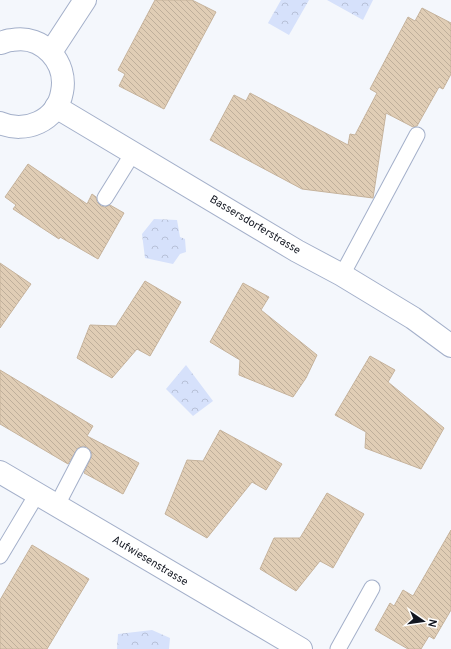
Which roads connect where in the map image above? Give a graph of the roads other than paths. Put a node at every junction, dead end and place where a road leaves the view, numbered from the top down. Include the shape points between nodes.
1 (85, 0) edge
2 (0, 43) edge
3 (50, 52) junction
4 (56, 107) junction
5 (0, 122) edge
6 (416, 134) dead end
7 (132, 153) junction
8 (105, 198) dead end
9 (342, 275) junction
10 (451, 346) edge
11 (83, 455) dead end
12 (0, 472) edge
13 (37, 494) junction
14 (57, 505) junction
15 (0, 556) edge
16 (372, 588) dead end
17 (287, 646) edge
18 (338, 649) edge

1 - 3 street
2 - 3 street via 26,39 39,43
3 - 4 street via 59,64 63,78 62,93
4 - 5 street via 47,118 35,125 21,128
4 - 7 street, Bassersdorferstrasse
6 - 9 lane
7 - 8 lane
7 - 9 street, Bassersdorferstrasse
9 - 10 street, Bassersdorferstrasse via 413,318
11 - 14 lane
12 - 13 street, Aufwiesenstrasse
13 - 14 street, Aufwiesenstrasse
13 - 15 lane
14 - 17 street, Aufwiesenstrasse
16 - 18 lane

